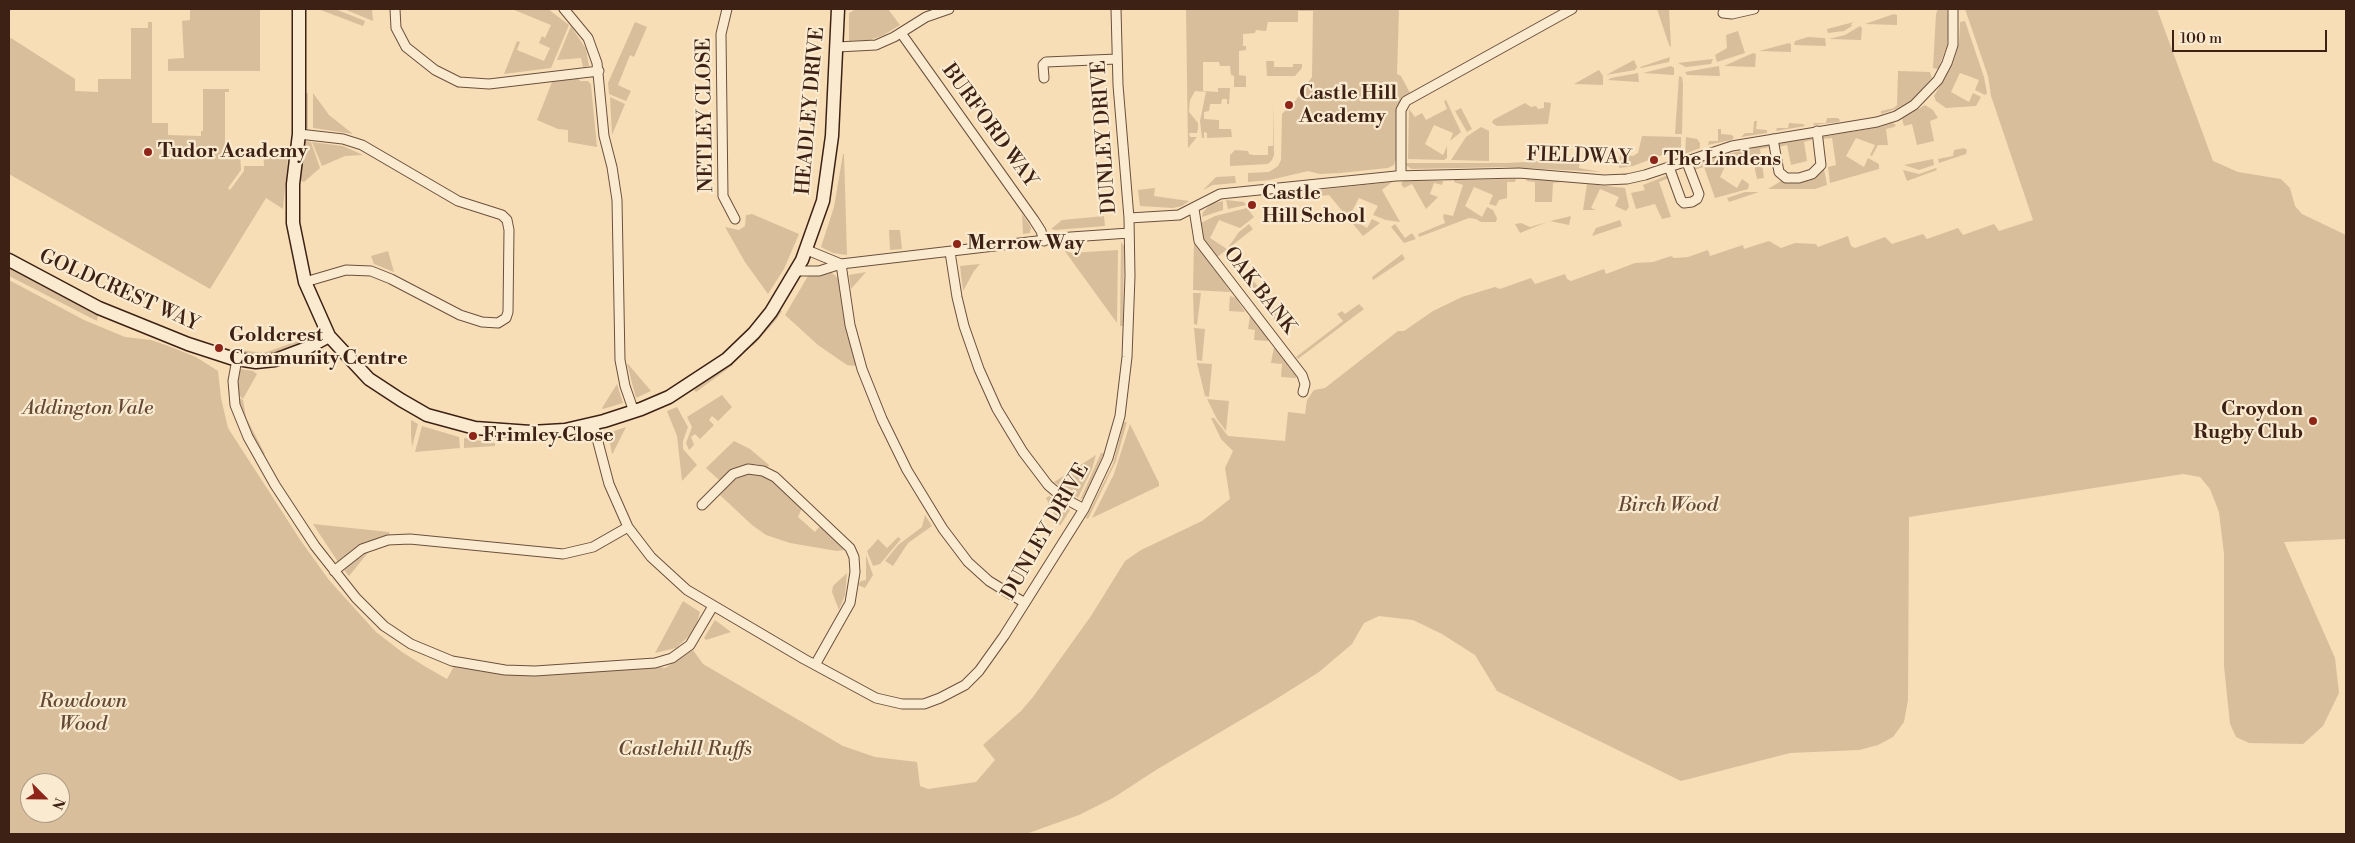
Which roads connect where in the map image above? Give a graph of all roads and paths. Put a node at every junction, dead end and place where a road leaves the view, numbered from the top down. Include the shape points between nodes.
1 (299, 9) edge
2 (395, 9) edge
3 (564, 9) edge
4 (727, 9) edge
5 (838, 9) edge
6 (949, 9) edge
7 (1116, 9) edge
8 (1572, 9) edge
9 (1754, 9) edge
10 (1953, 9) edge
11 (1723, 13) dead end
12 (901, 33) junction
13 (837, 47) junction
14 (1117, 59) junction
15 (598, 70) junction
16 (1044, 78) dead end
17 (1817, 131) junction
18 (299, 134) junction
19 (1773, 139) junction
20 (1686, 160) junction
21 (1669, 167) junction
22 (1401, 176) junction
23 (1194, 208) junction
24 (1129, 218) junction
25 (735, 219) dead end
26 (1129, 233) junction
27 (1044, 240) junction
28 (807, 250) junction
29 (950, 252) junction
30 (9, 260) edge
31 (840, 264) junction
32 (797, 271) junction
33 (304, 282) junction
34 (328, 336) junction
35 (237, 359) junction
36 (1303, 392) dead end
37 (634, 412) junction
38 (594, 423) junction
39 (702, 505) dead end
40 (1084, 509) junction
41 (628, 526) junction
42 (334, 571) junction
43 (1025, 603) junction
44 (713, 606) junction
45 (815, 665) junction

1 - 18 street, HEADLEY DRIVE
2 - 15 street via 396,28 406,47 435,70 460,82 489,84
3 - 15 street via 588,38
4 - 25 street, NETLEY CLOSE via 721,34 723,196
5 - 13 street, HEADLEY DRIVE
6 - 12 street via 926,17
7 - 14 street, DUNLEY DRIVE
8 - 22 street via 1406,101 1401,110
9 - 11 street
10 - 17 street, FIELDWAY via 1954,35 1950,54 1938,80 1922,99 1885,119
12 - 13 street via 870,46
12 - 27 street, BURFORD WAY via 1034,220
13 - 28 street, HEADLEY DRIVE via 827,183
14 - 16 street via 1046,62 1043,65
14 - 24 street, DUNLEY DRIVE
15 - 37 street via 604,136 617,200 620,360
17 - 19 street, FIELDWAY
17 - 19 street via 1821,165 1812,174 1799,178 1786,178 1778,172
18 - 33 street, HEADLEY DRIVE via 292,211
18 - 33 street via 342,139 368,148 458,201 502,215 509,230 508,312 506,318 498,323 460,315 392,278 370,271 346,270
19 - 20 street, FIELDWAY via 1732,146
20 - 21 street, FIELDWAY
20 - 21 street via 1699,194 1692,202 1681,200
21 - 22 street, FIELDWAY via 1637,177 1612,180 1520,173
22 - 23 street, FIELDWAY via 1220,194
23 - 24 street, FIELDWAY via 1175,216
23 - 36 street, OAK BANK via 1199,242 1302,375
24 - 26 street, DUNLEY DRIVE
26 - 27 street
26 - 40 street, DUNLEY DRIVE via 1129,326 1122,406 1108,458
27 - 29 street
28 - 31 street
28 - 32 street, HEADLEY DRIVE
29 - 31 street
29 - 40 street via 964,326 997,409 1048,485
30 - 35 street, GOLDCREST WAY via 105,310 196,347
31 - 32 street via 819,271
31 - 43 street via 850,324 863,372 907,470 943,529 968,562 989,581
32 - 37 street, HEADLEY DRIVE via 771,312 734,352 679,391
33 - 34 street, HEADLEY DRIVE
34 - 35 street, GOLDCREST WAY via 275,360
34 - 38 street, HEADLEY DRIVE via 374,383 416,409 444,421 520,432 555,431
35 - 42 street via 234,395 243,427 282,496
37 - 38 street, HEADLEY DRIVE
38 - 41 street, DUNLEY DRIVE via 609,484
39 - 45 street via 728,478 743,470 764,471 775,477 853,552 854,585 850,602
40 - 43 street, DUNLEY DRIVE
41 - 42 street via 593,547 563,554 410,539 388,540 362,549
41 - 44 street, DUNLEY DRIVE via 644,549 671,577
42 - 44 street via 375,618 410,644 452,661 505,670 535,671 664,661 690,645
43 - 45 street, DUNLEY DRIVE via 973,678 956,691 931,702 909,705 876,698
44 - 45 street, DUNLEY DRIVE

